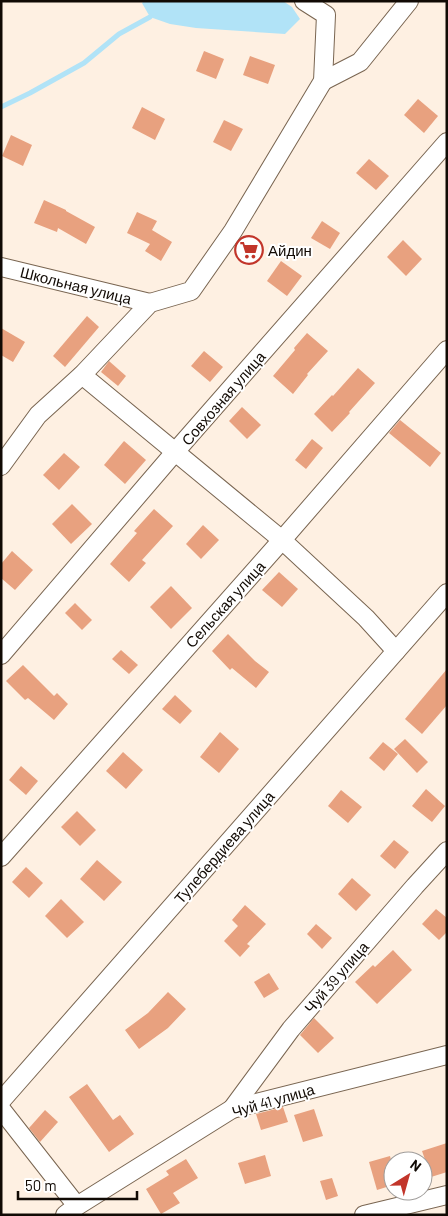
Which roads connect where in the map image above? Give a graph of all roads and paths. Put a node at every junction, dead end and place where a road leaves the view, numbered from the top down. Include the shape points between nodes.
1 (304, 1) edge
2 (409, 1) edge
3 (323, 80) junction
4 (447, 142) edge
5 (1, 267) edge
6 (150, 303) junction
7 (447, 350) edge
8 (82, 376) junction
9 (175, 452) junction
10 (1, 466) edge
11 (282, 540) junction
12 (446, 594) edge
13 (396, 651) junction
14 (1, 655) edge
15 (447, 851) edge
16 (1, 857) edge
17 (447, 1055) edge
18 (1, 1101) edge
19 (1, 1109) edge
20 (232, 1109) junction
21 (447, 1195) edge
22 (71, 1210) edge
23 (364, 1215) edge

1 - 3 street via 326,15
2 - 3 street via 360,62
3 - 6 street via 233,231 191,290
4 - 9 street, Совхозная улица
5 - 6 street, Школьная улица
6 - 8 street
7 - 11 street, Сельская улица
8 - 9 street
8 - 10 street via 38,415
9 - 11 street
9 - 14 street, Совхозная улица
11 - 13 street via 366,618
11 - 16 street, Сельская улица
12 - 13 street, Тулебердиева улица
13 - 18 street, Тулебердиева улица
15 - 20 street, Чуй 39 улица via 291,1029
17 - 20 street, Чуй 41 улица
19 - 22 street
20 - 22 street, Чуй 41 улица
21 - 23 street

